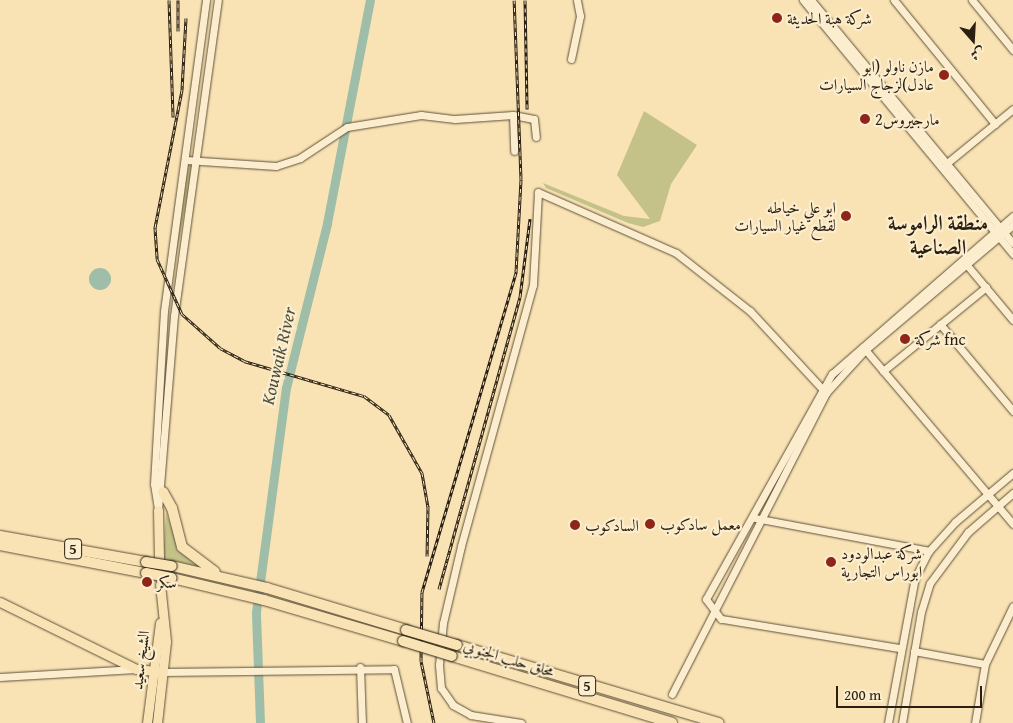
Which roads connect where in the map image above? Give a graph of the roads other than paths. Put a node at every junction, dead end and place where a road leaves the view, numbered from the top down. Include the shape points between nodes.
1 (206, 0) edge
2 (218, 0) edge
3 (577, 0) edge
4 (803, 0) edge
5 (811, 0) edge
6 (894, 0) edge
7 (972, 0) edge
8 (1013, 50) edge
9 (570, 59) dead end
10 (1013, 109) edge
11 (513, 115) junction
12 (994, 124) junction
13 (536, 136) dead end
14 (514, 151) dead end
15 (186, 160) junction
16 (197, 162) junction
17 (948, 163) junction
18 (1013, 216) edge
19 (1013, 225) edge
20 (999, 232) junction
21 (1013, 243) edge
22 (1013, 254) edge
23 (966, 264) junction
24 (986, 287) junction
25 (1013, 320) edge
26 (940, 324) junction
27 (863, 348) junction
28 (883, 371) junction
29 (824, 391) junction
30 (1013, 411) edge
31 (1013, 473) edge
32 (163, 492) junction
33 (1013, 493) edge
34 (987, 495) junction
35 (997, 506) junction
36 (158, 510) junction
37 (755, 518) junction
38 (1013, 524) edge
39 (0, 536) edge
40 (0, 545) edge
41 (929, 551) junction
42 (159, 558) dead end
43 (160, 584) dead end
44 (247, 584) junction
45 (0, 602) edge
46 (1013, 606) edge
47 (711, 611) junction
48 (899, 648) junction
49 (914, 651) junction
50 (985, 664) junction
51 (360, 667) junction
52 (136, 670) junction
53 (158, 672) junction
54 (0, 677) edge
55 (672, 694) dead end
56 (147, 723) edge
57 (157, 723) edge
58 (362, 723) edge
59 (407, 723) edge
60 (521, 723) edge
61 (672, 723) edge
62 (719, 723) edge
63 (888, 723) edge
64 (902, 723) edge
65 (975, 723) edge

1 - 15 street
2 - 16 street
3 - 9 street via 580,16
4 - 20 street
5 - 17 street
6 - 12 street
7 - 8 street
10 - 12 street
11 - 13 street via 534,119
11 - 14 street
11 - 16 street via 455,119 421,115 347,127 300,158 276,166
12 - 17 street
15 - 16 street
15 - 36 street via 164,311 154,484
16 - 32 street via 174,316
17 - 20 street
18 - 20 street
19 - 20 street
20 - 21 street
20 - 22 street
20 - 23 street
20 - 27 street
23 - 24 street
23 - 27 street
24 - 25 street
24 - 26 street
26 - 28 street
26 - 30 street
27 - 28 street
27 - 29 street
28 - 34 street
29 - 37 street
29 - 60 street via 750,311 676,253 538,192 533,285 461,546 443,623 439,665 441,688 453,706 471,715
31 - 34 street
32 - 36 street
32 - 44 highway via 172,508 182,547 206,568
33 - 35 street
34 - 35 street
34 - 41 street
35 - 38 street
35 - 49 street via 968,532 940,566 920,612
36 - 42 main road
37 - 41 street
37 - 47 street
37 - 47 street via 708,594
39 - 44 highway, 5, bridge via 172,566
40 - 61 highway, محلق حلب الجنوبي / 5, bridge via 172,578 264,600
41 - 48 street via 915,578
43 - 53 main road, الشيخ سعيد via 166,641
44 - 62 highway, 5, bridge
45 - 52 main road
46 - 50 street
47 - 48 street via 726,620
47 - 55 street
48 - 63 street
49 - 50 street
49 - 64 street
50 - 65 street
51 - 53 street
51 - 58 street
51 - 59 street via 394,669
52 - 53 main road
52 - 54 street
53 - 56 main road, الشيخ سعيد
53 - 57 main road, الشيخ سعيد

